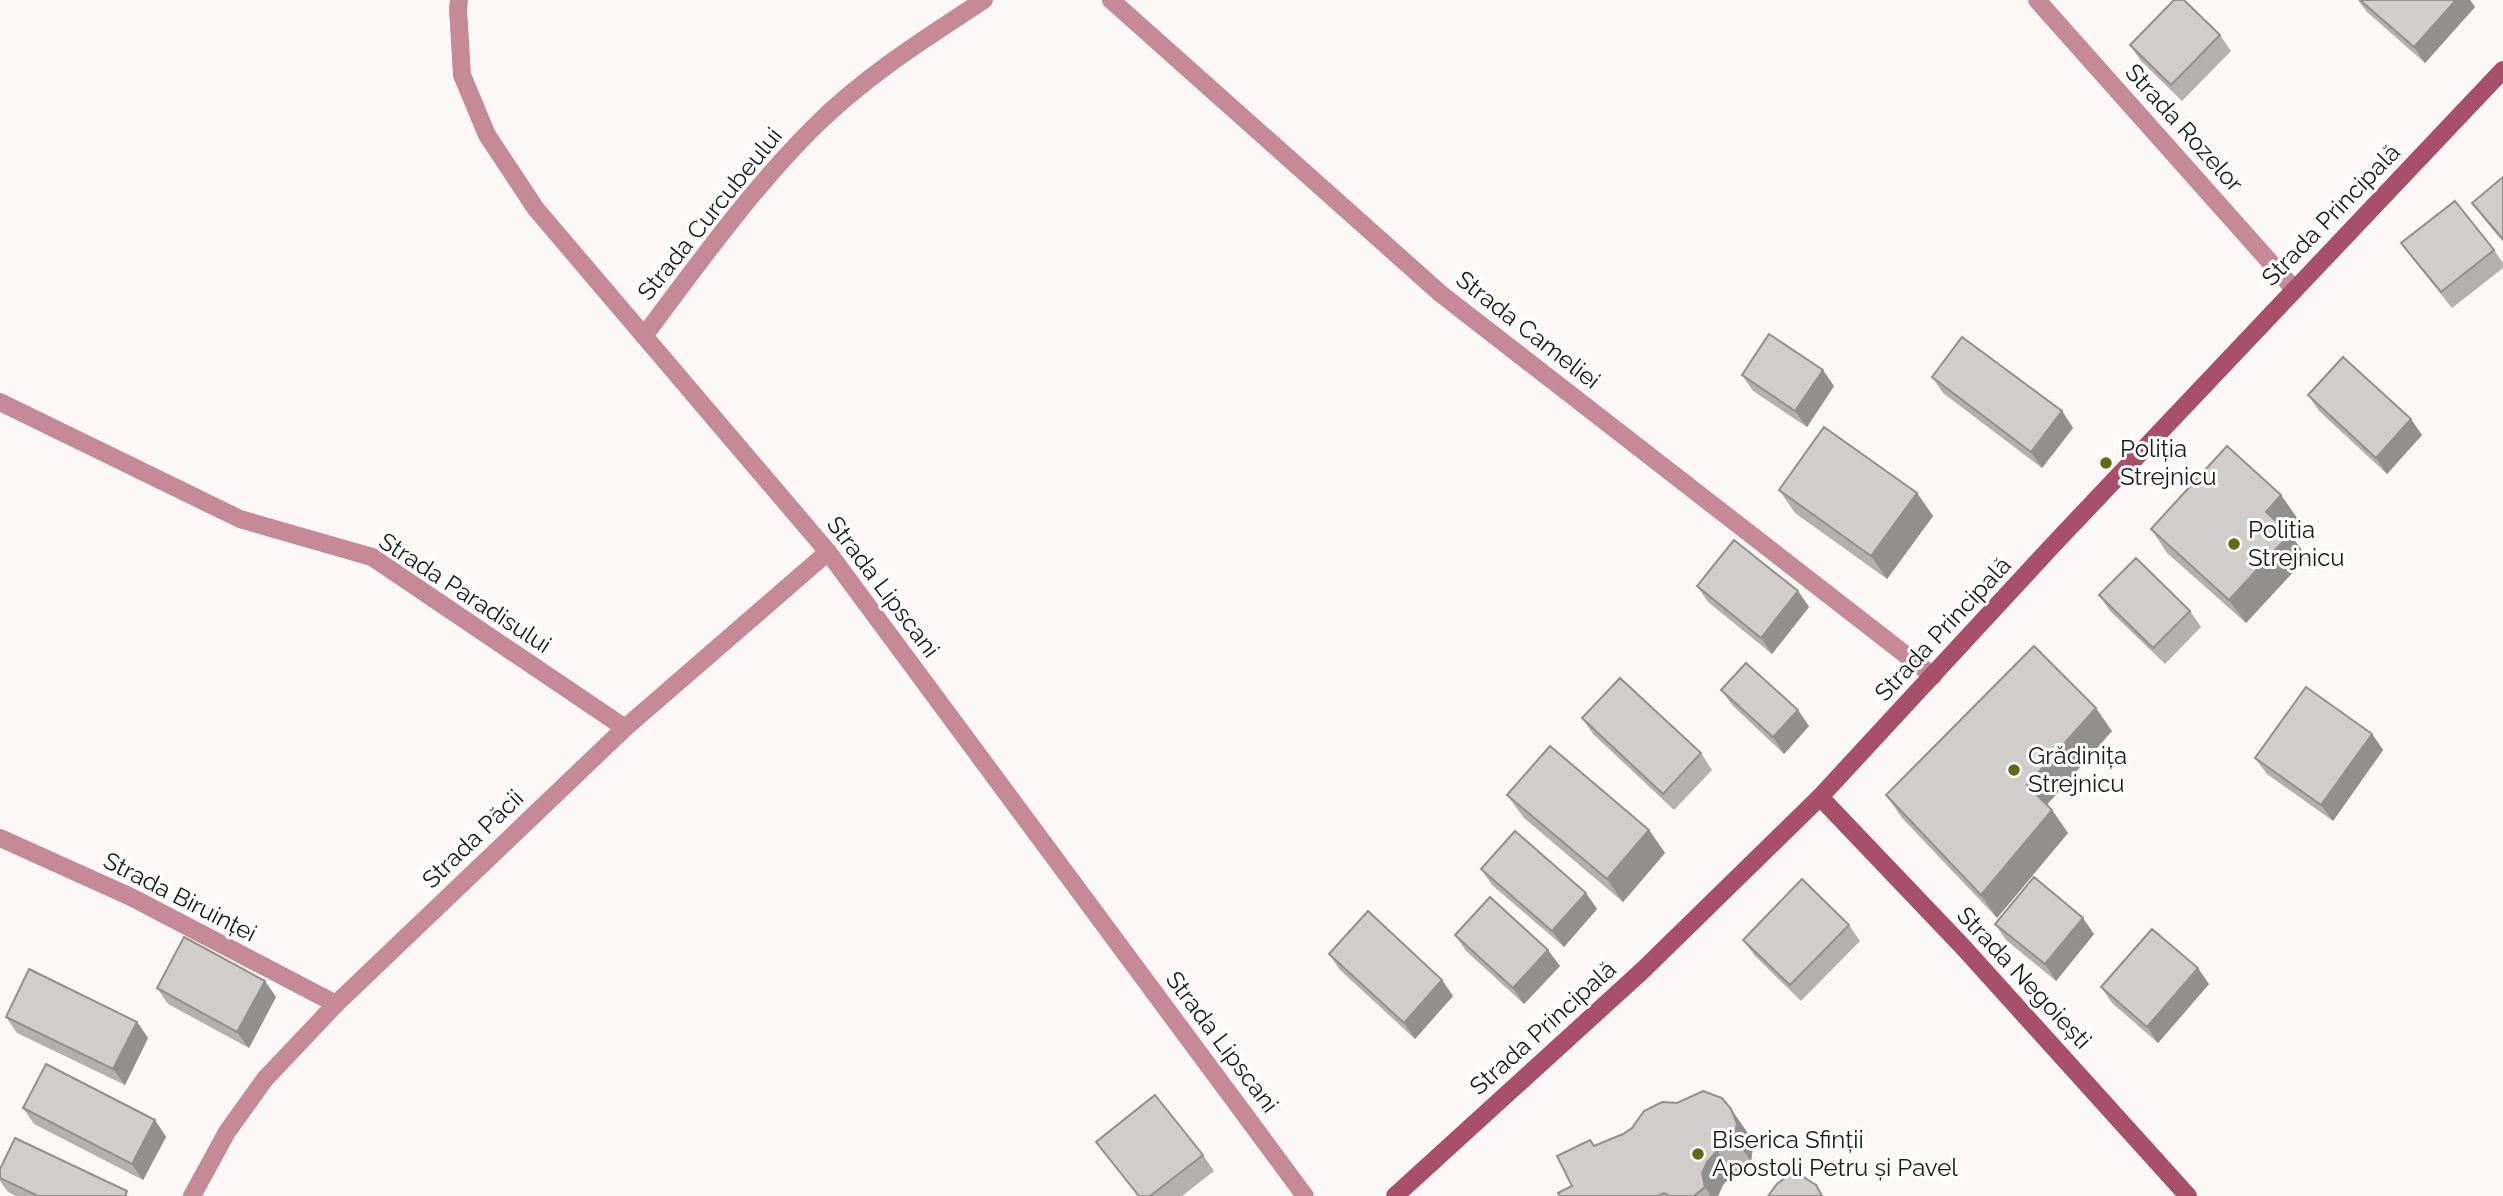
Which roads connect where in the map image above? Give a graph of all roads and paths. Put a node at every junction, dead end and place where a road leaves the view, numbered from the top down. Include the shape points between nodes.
1 (459, 0) edge
2 (984, 0) edge
3 (1111, 0) edge
4 (2037, 0) edge
5 (2503, 71) edge
6 (2294, 289) junction
7 (644, 335) junction
8 (0, 402) edge
9 (828, 552) junction
10 (1933, 676) junction
11 (625, 728) junction
12 (1820, 797) junction
13 (0, 838) edge
14 (336, 1003) junction
15 (192, 1196) edge
16 (1305, 1196) edge
17 (1395, 1196) edge
18 (2188, 1196) edge

1 - 7 street, Strada Lipscani via 462,75 487,135 536,209
2 - 7 street, Strada Curcubeului via 888,62 814,126 748,198
3 - 10 street, Strada Cameliei via 1441,293
4 - 6 street, Strada Rozelor
5 - 6 main road, Strada Principală
6 - 10 main road, Strada Principală
7 - 9 street, Strada Lipscani
8 - 11 street, Strada Paradisului via 240,519 372,557
9 - 11 street, Strada Păcii
9 - 16 street, Strada Lipscani
10 - 12 main road, Strada Principală
11 - 14 street, Strada Păcii
12 - 17 main road, Strada Principală via 1642,971
12 - 18 main road, Strada Negoiești
13 - 14 street, Strada Biruinței via 131,897
14 - 15 street, Strada Păcii via 265,1079 227,1132

